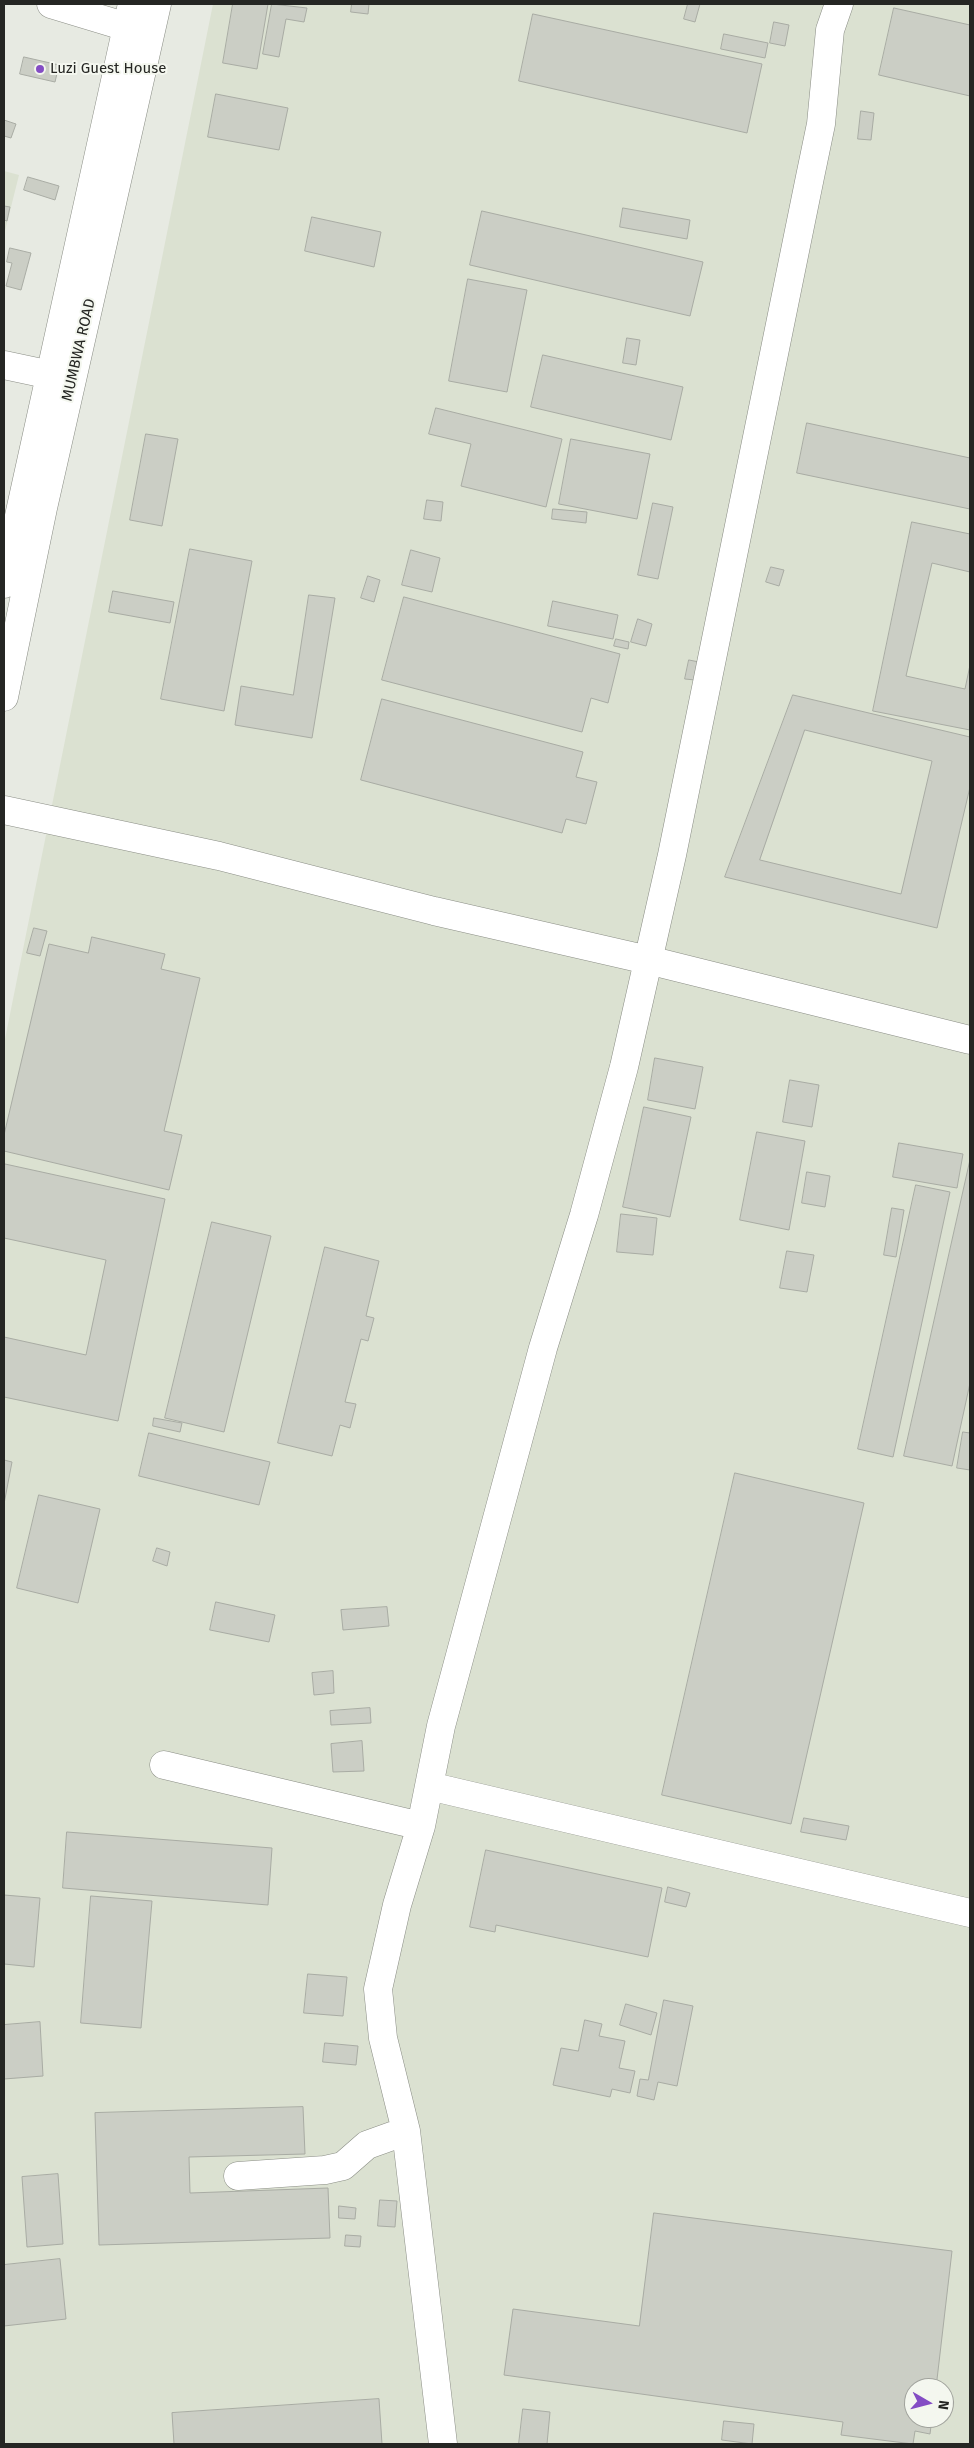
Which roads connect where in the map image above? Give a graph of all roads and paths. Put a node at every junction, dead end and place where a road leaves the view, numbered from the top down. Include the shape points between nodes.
1 (51, 4) edge
2 (157, 4) edge
3 (839, 4) edge
4 (130, 15) edge
5 (4, 365) edge
6 (50, 375) junction
7 (16, 552) edge
8 (4, 584) edge
9 (4, 697) edge
10 (4, 810) edge
11 (648, 960) junction
12 (970, 1040) edge
13 (164, 1764) dead end
14 (429, 1786) junction
15 (421, 1826) junction
16 (970, 1913) edge
17 (406, 2131) junction
18 (238, 2176) dead end
19 (443, 2444) edge

1 - 4 street
2 - 7 street, MUMBWA ROAD
3 - 11 street via 830,30 821,124
4 - 6 street, MUMBWA ROAD
5 - 6 street
6 - 7 street, MUMBWA ROAD
7 - 8 street, MUMBWA ROAD
7 - 9 street, MUMBWA ROAD
10 - 11 street via 219,856 434,911
11 - 12 street
11 - 14 street via 624,1067 584,1215 543,1348 441,1726
13 - 15 street
14 - 15 street
14 - 16 street
15 - 17 street via 397,1905 378,1989 383,2038
17 - 18 street via 367,2145 343,2166
17 - 19 street

